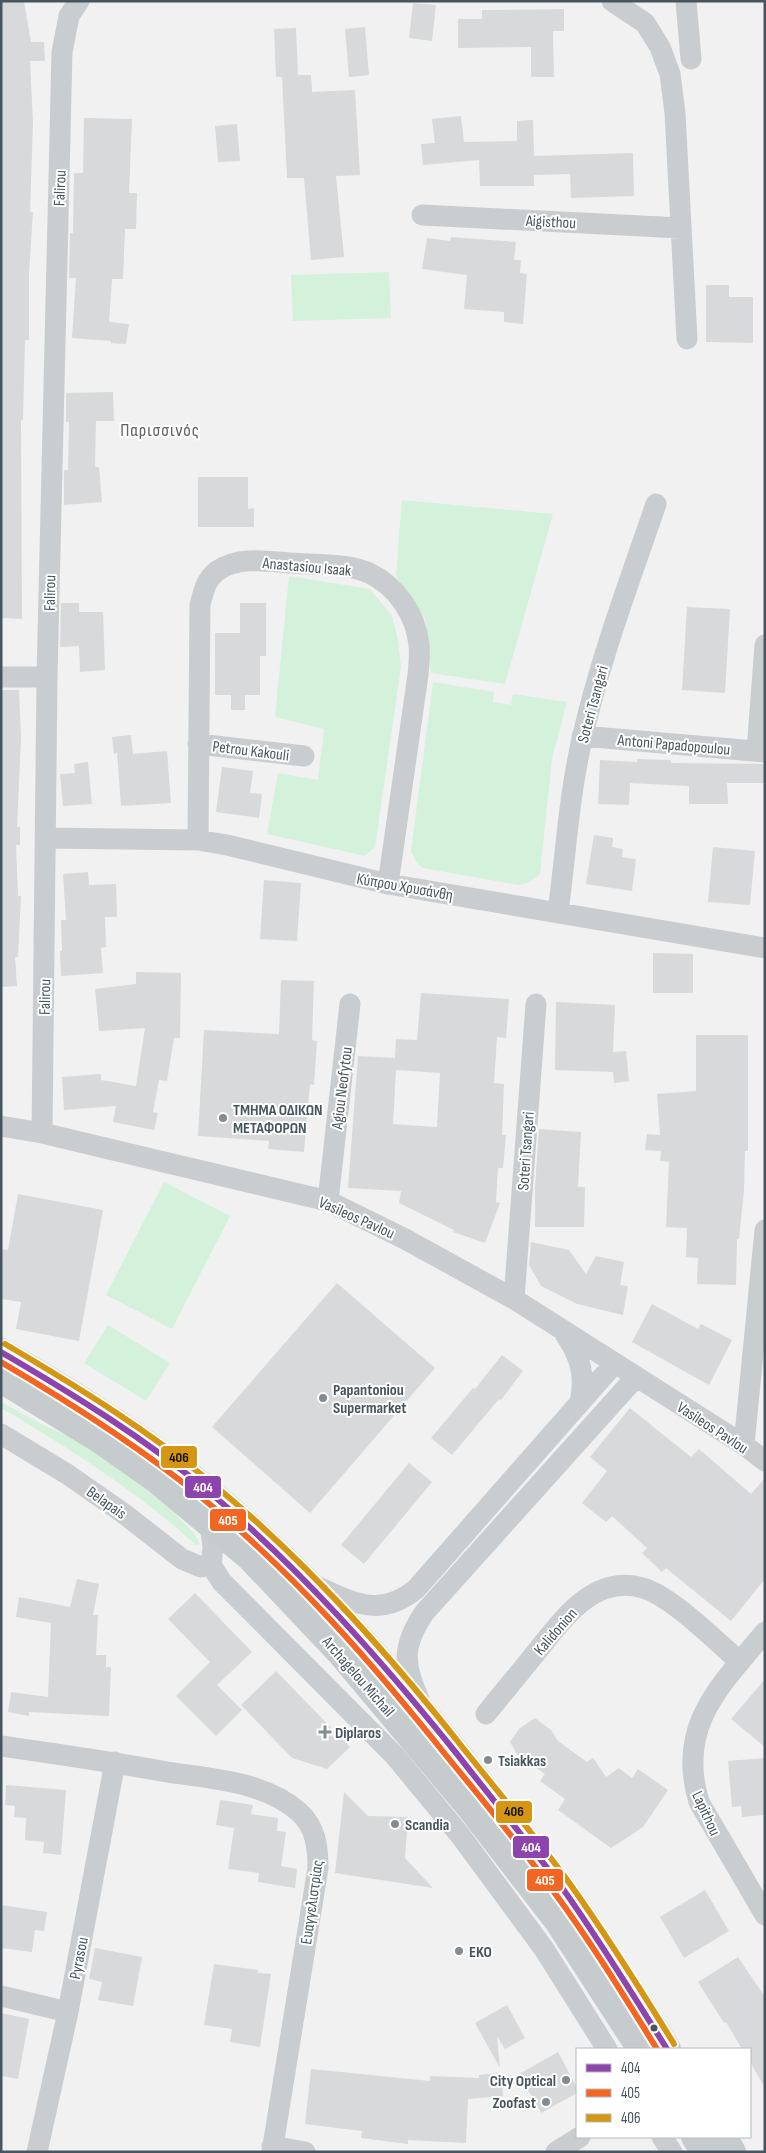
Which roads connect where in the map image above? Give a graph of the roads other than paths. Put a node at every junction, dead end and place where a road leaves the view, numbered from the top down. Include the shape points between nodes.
1 (79, 1) edge
2 (612, 1) edge
3 (686, 1) edge
4 (690, 59) dead end
5 (422, 215) dead end
6 (681, 228) junction
7 (686, 339) dead end
8 (656, 504) dead end
9 (765, 645) edge
10 (1, 677) edge
11 (47, 678) junction
12 (582, 736) junction
13 (198, 744) junction
14 (761, 751) edge
15 (304, 756) dead end
16 (46, 838) junction
17 (198, 840) junction
18 (388, 884) junction
19 (558, 912) junction
20 (764, 950) edge
21 (350, 1004) dead end
22 (536, 1004) dead end
23 (1, 1126) edge
24 (42, 1133) junction
25 (328, 1202) junction
26 (765, 1230) edge
27 (514, 1299) junction
28 (564, 1331) junction
29 (759, 1344) edge
30 (1, 1352) edge
31 (614, 1364) junction
32 (636, 1377) junction
33 (1, 1379) edge
34 (580, 1402) junction
35 (1, 1434) edge
36 (744, 1445) junction
37 (765, 1461) edge
38 (210, 1523) junction
39 (211, 1565) junction
40 (308, 1583) junction
41 (765, 1632) edge
42 (740, 1662) junction
43 (486, 1714) dead end
44 (428, 1718) junction
45 (1, 1746) edge
46 (115, 1762) junction
47 (765, 1915) edge
48 (1, 1996) edge
49 (68, 2012) junction
50 (606, 2048) edge
51 (640, 2048) edge
52 (666, 2048) edge
53 (578, 2138) edge
54 (663, 2138) edge
55 (697, 2138) edge
56 (724, 2138) edge
57 (272, 2149) edge
58 (37, 2152) edge
59 (305, 2152) edge
60 (556, 2152) edge
61 (672, 2152) edge
62 (705, 2152) edge
63 (732, 2152) edge

1 - 11 street, Falirou via 69,16 62,52
2 - 6 street via 645,23 660,47 670,74
3 - 4 street
5 - 6 street, Aigisthou
6 - 7 street
8 - 12 street, Soteri Tsangari via 597,679
9 - 14 street
10 - 11 street
11 - 16 street, Falirou
12 - 14 street, Antoni Papadopoulou
12 - 19 street, Soteri Tsangari
13 - 15 street, Petrou Kakouli
13 - 17 street, Anastasiou Isaak
13 - 18 street, Anastasiou Isaak via 200,605 210,578 217,571 235,563 257,561 350,568 381,580 394,590 412,616 420,646
16 - 17 street, Κύπρου Χρυσάνθη
16 - 24 street, Falirou
17 - 18 street, Κύπρου Χρυσάνθη
18 - 19 street, Κύπρου Χρυσάνθη
19 - 20 street, Κύπρου Χρυσάνθη
21 - 25 street, Agiou Neofytou
22 - 27 street, Soteri Tsangari
23 - 24 street, Vasileos Pavlou
24 - 25 street, Vasileos Pavlou
25 - 27 street, Vasileos Pavlou via 405,1238
26 - 29 street
27 - 28 street, Vasileos Pavlou
28 - 31 street, Vasileos Pavlou
28 - 34 street via 581,1366 583,1388
29 - 36 street
30 - 40 main road, Archagelou Michail via 120,1425 163,1456 253,1530
31 - 32 street, Vasileos Pavlou
31 - 34 street
32 - 36 street, Vasileos Pavlou
32 - 44 street via 424,1613 416,1626 408,1652 409,1677
33 - 38 main road, Archagelou Michail via 101,1440
34 - 40 street via 407,1596 385,1605 356,1604
35 - 39 street, Belapais via 67,1474 182,1560 201,1567
36 - 37 street, Vasileos Pavlou
38 - 39 street
38 - 51 main road, Archagelou Michail via 250,1557 340,1652 470,1807 558,1921
39 - 50 street via 236,1596 395,1756 460,1835 544,1949
40 - 44 main road, Archagelou Michail
41 - 42 street, Lapithou
42 - 43 street, Kalidonion via 668,1600 644,1588 619,1586 592,1594 571,1610
42 - 47 street, Lapithou via 701,1718 692,1752 692,1768 706,1817
44 - 52 main road, Archagelou Michail via 573,1903
45 - 46 street, Ευαγγελιστρίας
46 - 49 street, Pyrasou
46 - 57 street, Ευαγγελιστρίας via 244,1785 269,1793 301,1814 312,1830 318,1849 318,1868
48 - 49 street
49 - 58 street, Pyrasou
53 - 60 street
54 - 61 street
55 - 62 main road
56 - 63 main road
57 - 59 street

